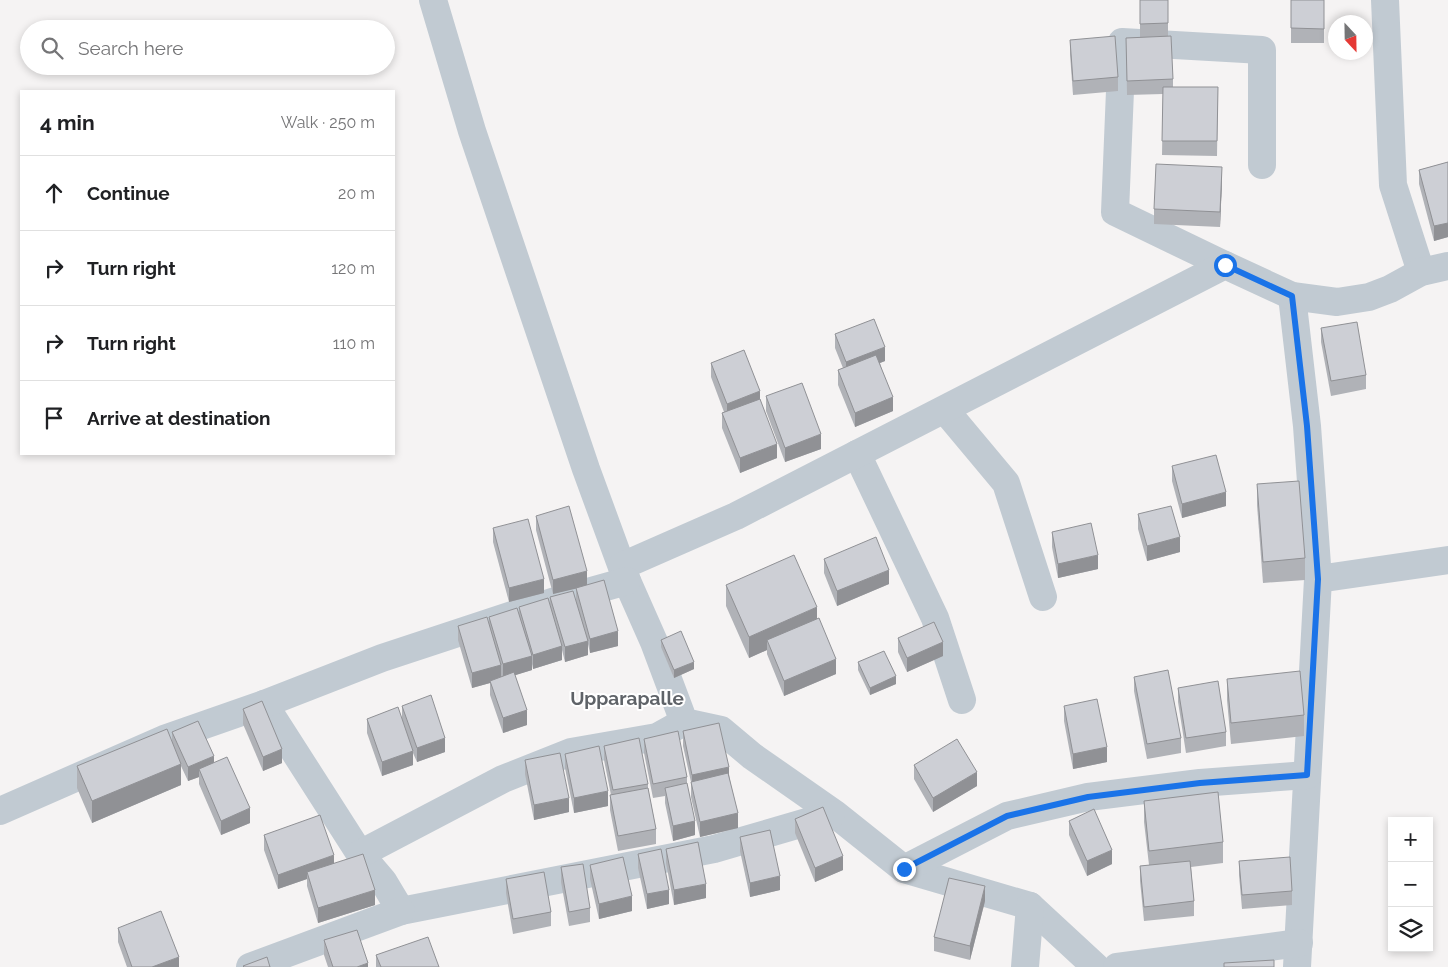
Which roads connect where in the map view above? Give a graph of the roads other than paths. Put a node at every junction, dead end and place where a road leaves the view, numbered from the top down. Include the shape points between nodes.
1 (432, 0) edge
2 (1385, 0) edge
3 (1262, 165) dead end
4 (1225, 265) junction
5 (1448, 266) edge
6 (1421, 272) junction
7 (1292, 296) junction
8 (945, 410) junction
9 (857, 454) junction
10 (1448, 560) edge
11 (624, 574) junction
12 (1318, 579) junction
13 (1043, 597) dead end
14 (962, 700) dead end
15 (264, 704) junction
16 (684, 722) junction
17 (1307, 775) junction
18 (0, 811) edge
19 (835, 814) junction
20 (360, 854) junction
21 (904, 869) junction
22 (1030, 906) junction
23 (401, 911) junction
24 (1298, 955) edge
25 (250, 967) edge
26 (1025, 967) edge
27 (1096, 967) edge
28 (1117, 967) edge

1 - 11 street via 472,131
2 - 6 street via 1393,185
3 - 4 street via 1262,50 1122,42 1115,212
4 - 7 street
4 - 8 street
5 - 6 street
6 - 7 street via 1369,297 1337,302
7 - 12 street via 1307,426
8 - 9 street
8 - 13 street via 1006,483
9 - 11 street
9 - 14 street via 935,618
10 - 12 street
11 - 15 street via 552,602 382,658
11 - 16 street
12 - 17 street
15 - 18 street via 164,739
15 - 20 street
16 - 19 street via 721,730 752,756
16 - 20 street via 657,737 571,752 512,776
17 - 21 street via 1200,783 1088,797 1043,807 1007,816
17 - 24 street
19 - 21 street
19 - 23 street via 714,849
20 - 23 street via 383,881
21 - 22 street
22 - 26 street
22 - 27 street
23 - 25 street
24 - 28 street

